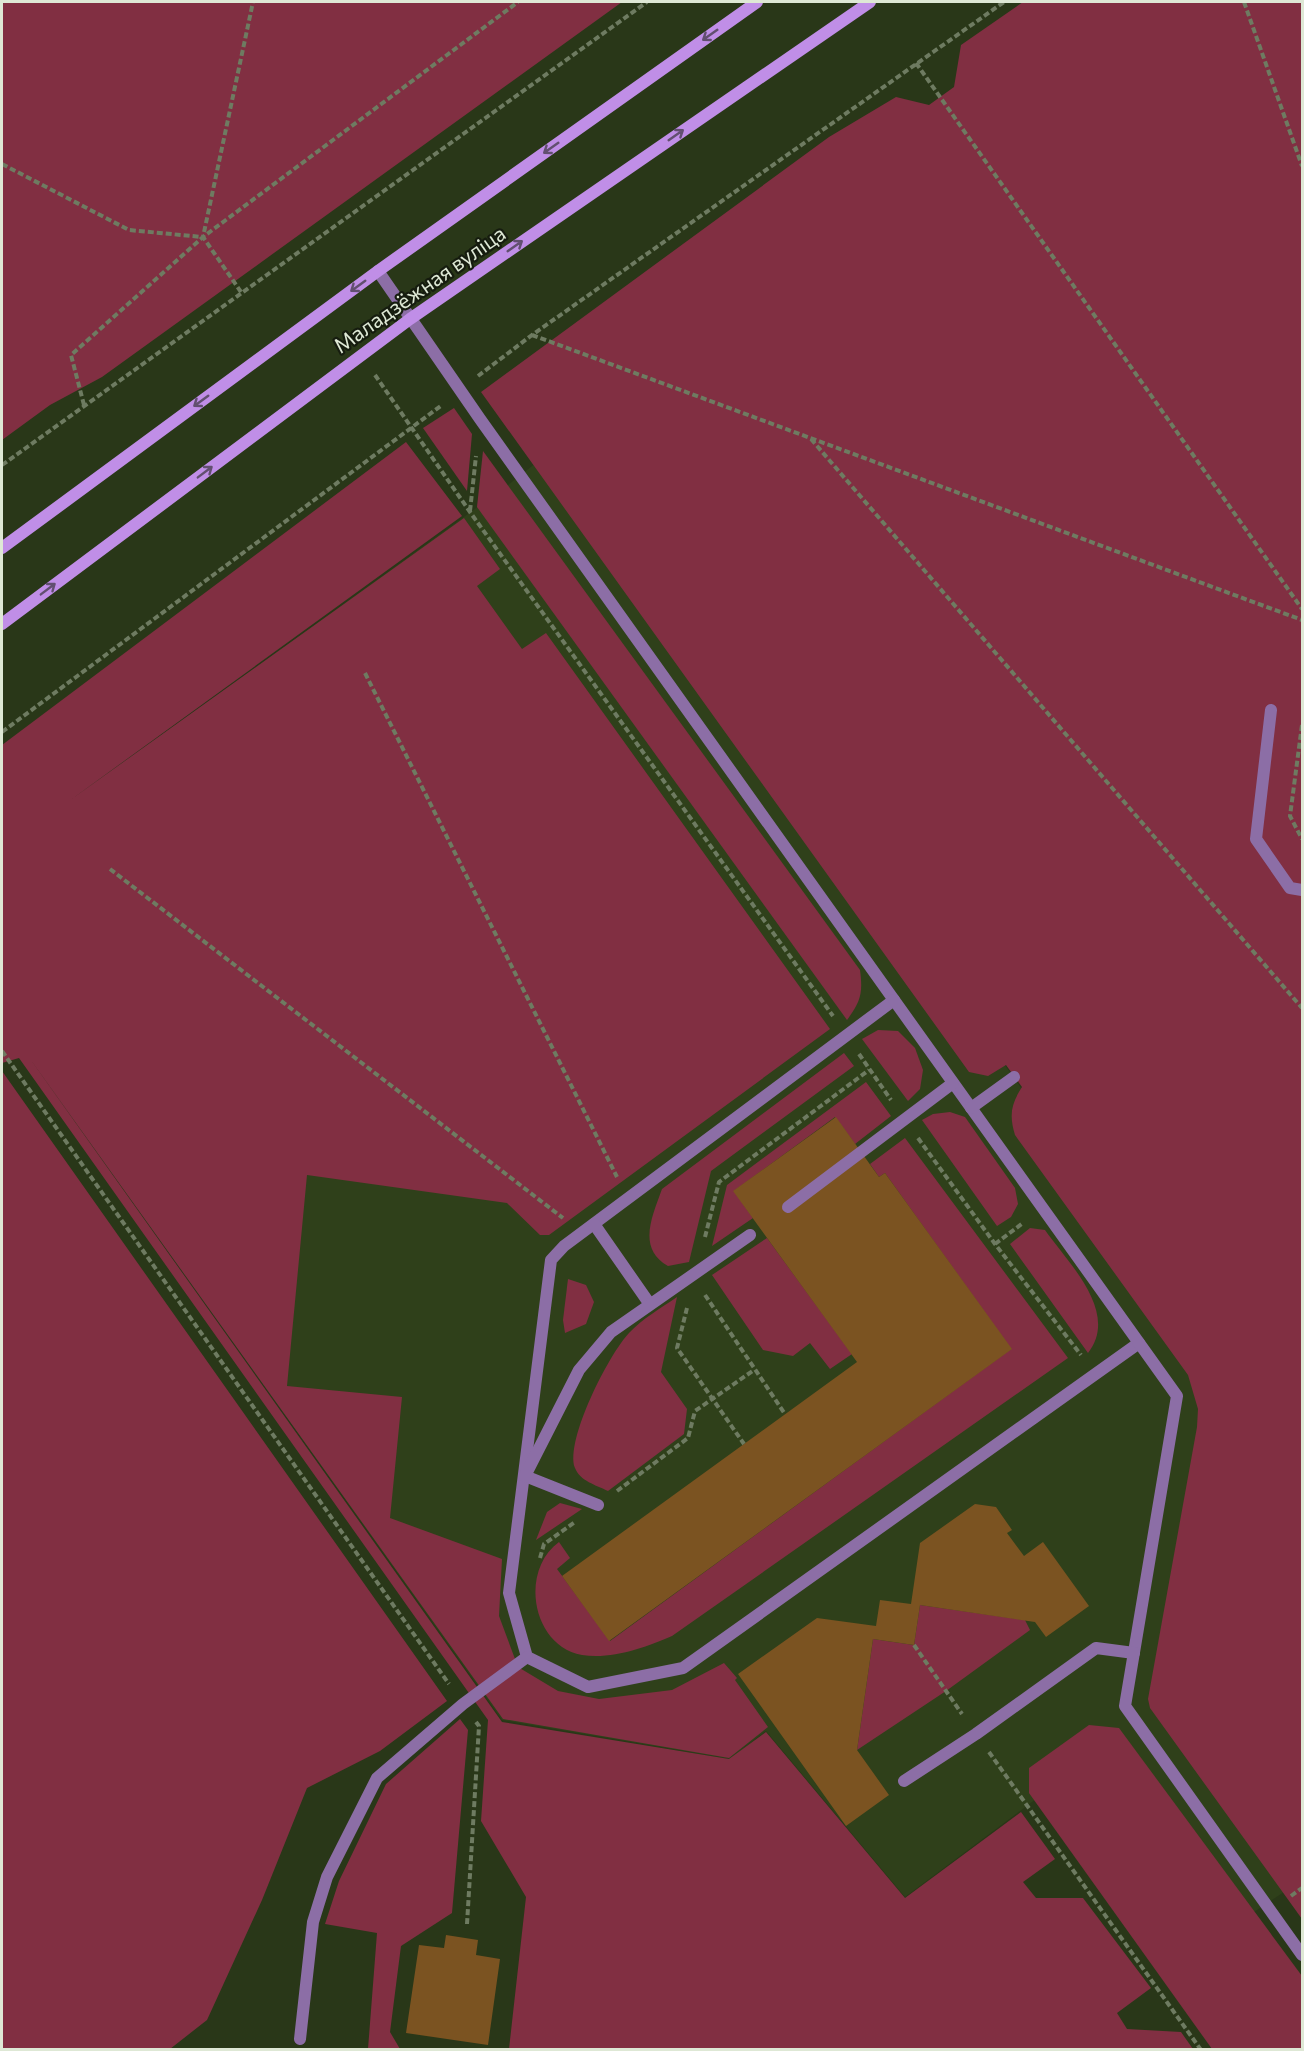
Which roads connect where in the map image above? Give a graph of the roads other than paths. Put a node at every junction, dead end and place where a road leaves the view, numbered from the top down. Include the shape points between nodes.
1 (757, 2) edge
2 (870, 2) edge
3 (378, 271) junction
4 (410, 319) junction
5 (2, 548) edge
6 (2, 624) edge
7 (1271, 710) dead end
8 (1302, 890) edge
9 (894, 1000) junction
10 (1014, 1077) dead end
11 (953, 1083) junction
12 (971, 1108) junction
13 (788, 1207) dead end
14 (594, 1224) junction
15 (750, 1235) dead end
16 (649, 1303) junction
17 (1139, 1343) junction
18 (525, 1476) junction
19 (598, 1505) road end
20 (1134, 1653) junction
21 (527, 1657) junction
22 (904, 1780) dead end
23 (1302, 1955) edge
24 (300, 2039) dead end

1 -> 3 main road, Маладзёжная вуліца
4 -> 2 main road, Маладзёжная вуліца
3 - 4 lane
3 -> 5 main road, Маладзёжная вуліца
6 -> 4 main road, Маладзёжная вуліца
4 - 9 lane
7 - 8 lane via 1256,839 1290,888
9 - 11 lane
9 - 14 lane
10 - 12 lane
11 - 12 lane
11 - 13 lane
12 - 17 lane
14 - 16 lane
14 - 18 lane via 551,1260
15 - 16 lane
16 - 18 lane via 611,1332 579,1370
17 - 20 lane via 1177,1396
17 - 21 lane via 683,1668 588,1687
18 - 19 lane
18 - 21 lane via 509,1593
20 - 22 lane via 1096,1648
20 - 23 lane via 1125,1706
21 - 24 lane via 463,1704 377,1778 327,1877 314,1922

